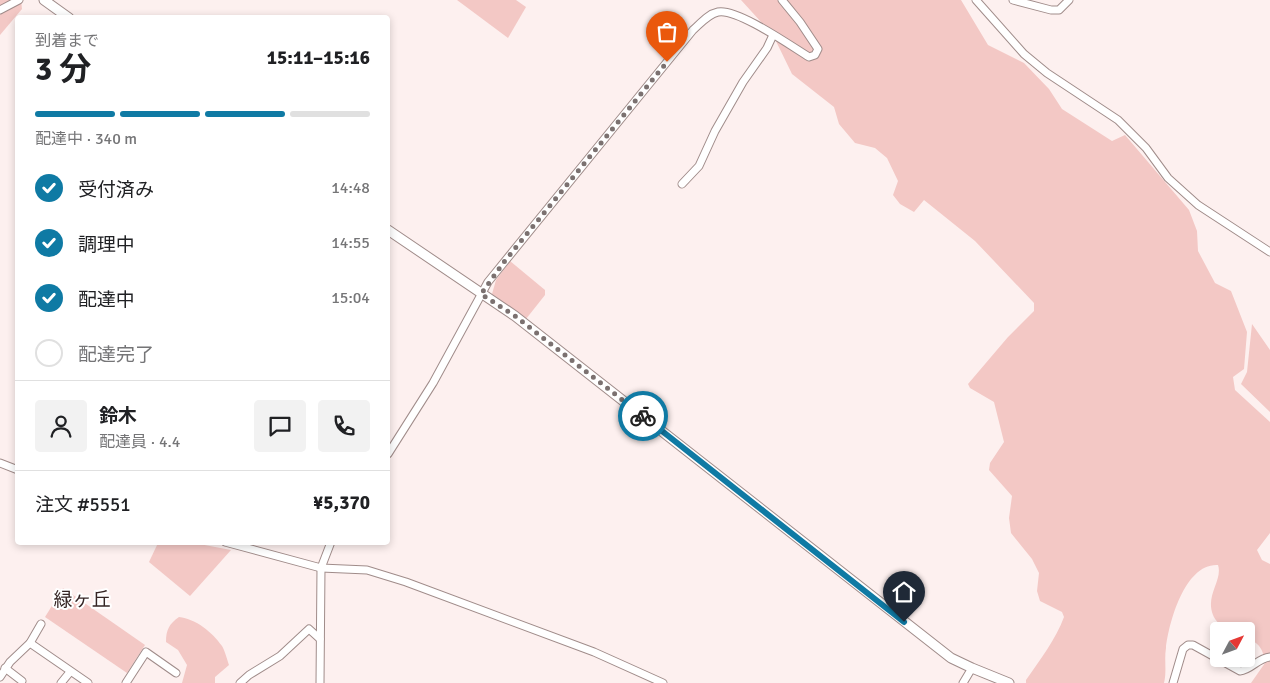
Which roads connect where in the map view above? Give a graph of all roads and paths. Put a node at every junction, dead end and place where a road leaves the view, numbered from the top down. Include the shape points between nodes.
1 (19, 0) edge
2 (44, 0) edge
3 (782, 0) edge
4 (976, 0) edge
5 (1013, 0) edge
6 (1069, 0) edge
7 (0, 10) edge
8 (65, 15) edge
9 (772, 35) junction
10 (682, 184) dead end
11 (390, 231) edge
12 (1270, 252) edge
13 (481, 294) junction
14 (390, 451) edge
15 (0, 464) edge
16 (15, 469) edge
17 (236, 545) edge
18 (330, 545) edge
19 (321, 568) junction
20 (41, 624) dead end
21 (320, 639) junction
22 (30, 643) junction
23 (1270, 657) edge
24 (5, 668) junction
25 (972, 668) junction
26 (70, 672) junction
27 (176, 673) dead end
28 (0, 677) edge
29 (23, 682) edge
30 (61, 683) edge
31 (88, 683) edge
32 (126, 683) edge
33 (240, 683) edge
34 (320, 683) edge
35 (663, 683) edge
36 (963, 683) edge
37 (1009, 683) edge
38 (1173, 683) edge

1 - 7 street
2 - 8 street
3 - 9 street via 818,49 809,57
4 - 12 street via 1024,54 1118,120 1146,148 1168,178 1198,205
5 - 6 street via 1051,10 1059,10
9 - 10 street via 767,48 742,82 699,166
9 - 13 street via 747,19 727,12 711,15 693,30
11 - 13 street
13 - 14 street via 433,383
13 - 25 street via 515,316 951,658
15 - 16 street
17 - 19 street
18 - 19 street
19 - 21 street
19 - 35 street via 367,570 406,582 594,652
20 - 22 street
21 - 33 street via 309,630 280,656
21 - 34 street
22 - 24 street
22 - 26 street
23 - 38 street via 1240,671 1188,645 1183,650
24 - 28 street
24 - 29 street
25 - 36 street
25 - 37 street
26 - 30 street
26 - 31 street
27 - 32 street via 146,652

